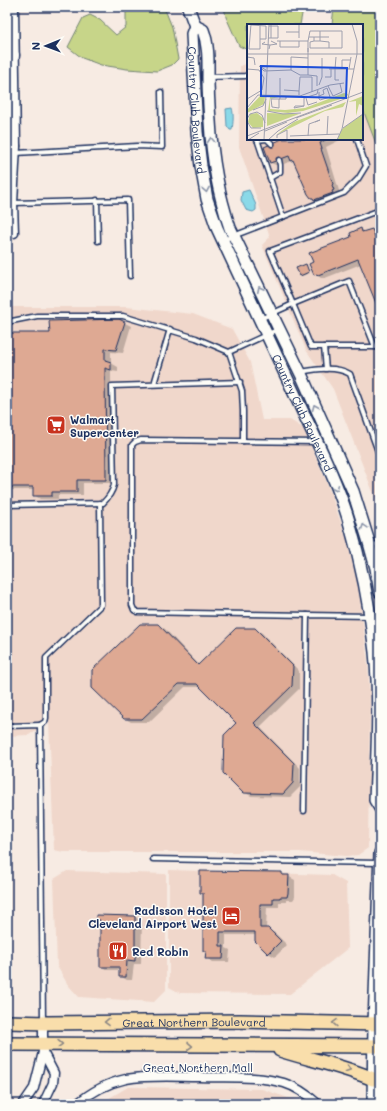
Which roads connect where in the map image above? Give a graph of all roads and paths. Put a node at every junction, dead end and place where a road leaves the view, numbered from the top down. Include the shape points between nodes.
1 (14, 7) edge
2 (188, 7) edge
3 (195, 26) junction
4 (11, 55) edge
5 (247, 75) edge
6 (208, 77) junction
7 (161, 92) dead end
8 (257, 140) edge
9 (268, 140) edge
10 (357, 140) edge
11 (272, 144) dead end
12 (7, 146) edge
13 (16, 150) junction
14 (279, 160) dead end
15 (270, 178) junction
16 (97, 200) junction
17 (13, 203) junction
18 (380, 210) edge
19 (283, 216) junction
20 (14, 233) dead end
21 (234, 235) junction
22 (222, 240) junction
23 (98, 241) dead end
24 (130, 276) dead end
25 (293, 304) junction
26 (272, 313) junction
27 (259, 319) junction
28 (7, 322) edge
29 (279, 329) junction
30 (170, 330) junction
31 (266, 334) junction
32 (324, 347) junction
33 (378, 347) edge
34 (229, 352) junction
35 (326, 369) junction
36 (300, 372) junction
37 (240, 382) junction
38 (154, 384) junction
39 (243, 441) junction
40 (317, 442) junction
41 (380, 457) edge
42 (100, 503) junction
43 (7, 505) edge
44 (375, 545) edge
45 (380, 592) edge
46 (307, 615) junction
47 (370, 616) junction
48 (378, 678) edge
49 (40, 725) junction
50 (7, 726) edge
51 (380, 808) edge
52 (304, 811) dead end
53 (380, 853) edge
54 (153, 859) dead end
55 (380, 864) edge
56 (7, 1022) edge
57 (43, 1023) junction
58 (377, 1024) edge
59 (7, 1044) edge
60 (377, 1046) edge
61 (271, 1047) junction
62 (43, 1048) junction
63 (374, 1079) junction
64 (23, 1104) edge
65 (43, 1104) edge
66 (77, 1104) edge
67 (318, 1104) edge
68 (373, 1104) edge

1 - 4 street
2 - 3 street, Country Club Boulevard
3 - 6 street, Country Club Boulevard via 203,30 206,39
3 -> 22 street, Country Club Boulevard via 192,34 200,159 208,199
4 - 13 street
5 - 6 lane
21 -> 6 street, Country Club Boulevard via 223,208 214,167
7 - 13 lane via 162,147
8 - 15 lane
9 - 11 lane
10 - 19 lane via 366,166 350,188 344,193
12 - 13 street
13 - 17 street
14 - 15 lane via 280,172
15 - 19 lane
16 - 17 lane
16 - 23 lane
16 - 24 lane via 128,200
17 - 20 street
18 - 25 lane via 270,251
19 - 21 lane
21 - 22 lane
26 -> 21 street, Country Club Boulevard
22 - 27 street, Country Club Boulevard
25 - 26 lane
25 - 32 lane via 312,347
25 - 33 lane via 349,282
26 - 27 lane
26 - 29 street, Country Club Boulevard
27 - 31 street, Country Club Boulevard
28 - 30 lane via 37,316 123,316
29 - 31 lane
29 - 36 street, Country Club Boulevard
30 - 34 lane
30 - 38 lane
31 - 34 lane
31 - 40 street, Country Club Boulevard
32 - 33 lane
32 - 35 lane
34 - 37 lane
35 - 36 lane
35 - 41 lane via 350,374
44 -> 36 street, Country Club Boulevard
37 - 38 lane
37 - 39 lane
38 - 42 lane via 112,386 114,485 109,496
39 - 40 lane
39 - 46 lane via 140,440 132,445 132,605 138,612
40 -> 47 street, Country Club Boulevard via 348,517
42 - 43 lane
42 - 49 lane via 101,605 46,658 46,718
44 - 45 street, Country Club Boulevard
46 - 47 lane
46 - 52 lane
47 - 48 street, Country Club Boulevard
48 - 51 street, Country Club Boulevard via 375,800
49 - 50 lane
49 - 57 lane
53 - 55 street
54 - 55 lane
55 - 58 street
56 - 57 main road, Great Northern Boulevard
58 -> 57 main road, Great Northern Boulevard via 240,1021
57 - 62 street
58 - 60 street
59 - 62 main road, Great Northern Boulevard
60 - 61 main road, Great Northern Boulevard
60 - 63 street
62 -> 61 main road, Great Northern Boulevard
61 -> 63 main road via 309,1060 354,1070
62 - 64 street via 34,1088
62 - 65 street via 54,1073 53,1083
63 - 68 street
66 - 67 street, Great Northern Mall via 94,1091 120,1081 165,1077 259,1078 292,1086

